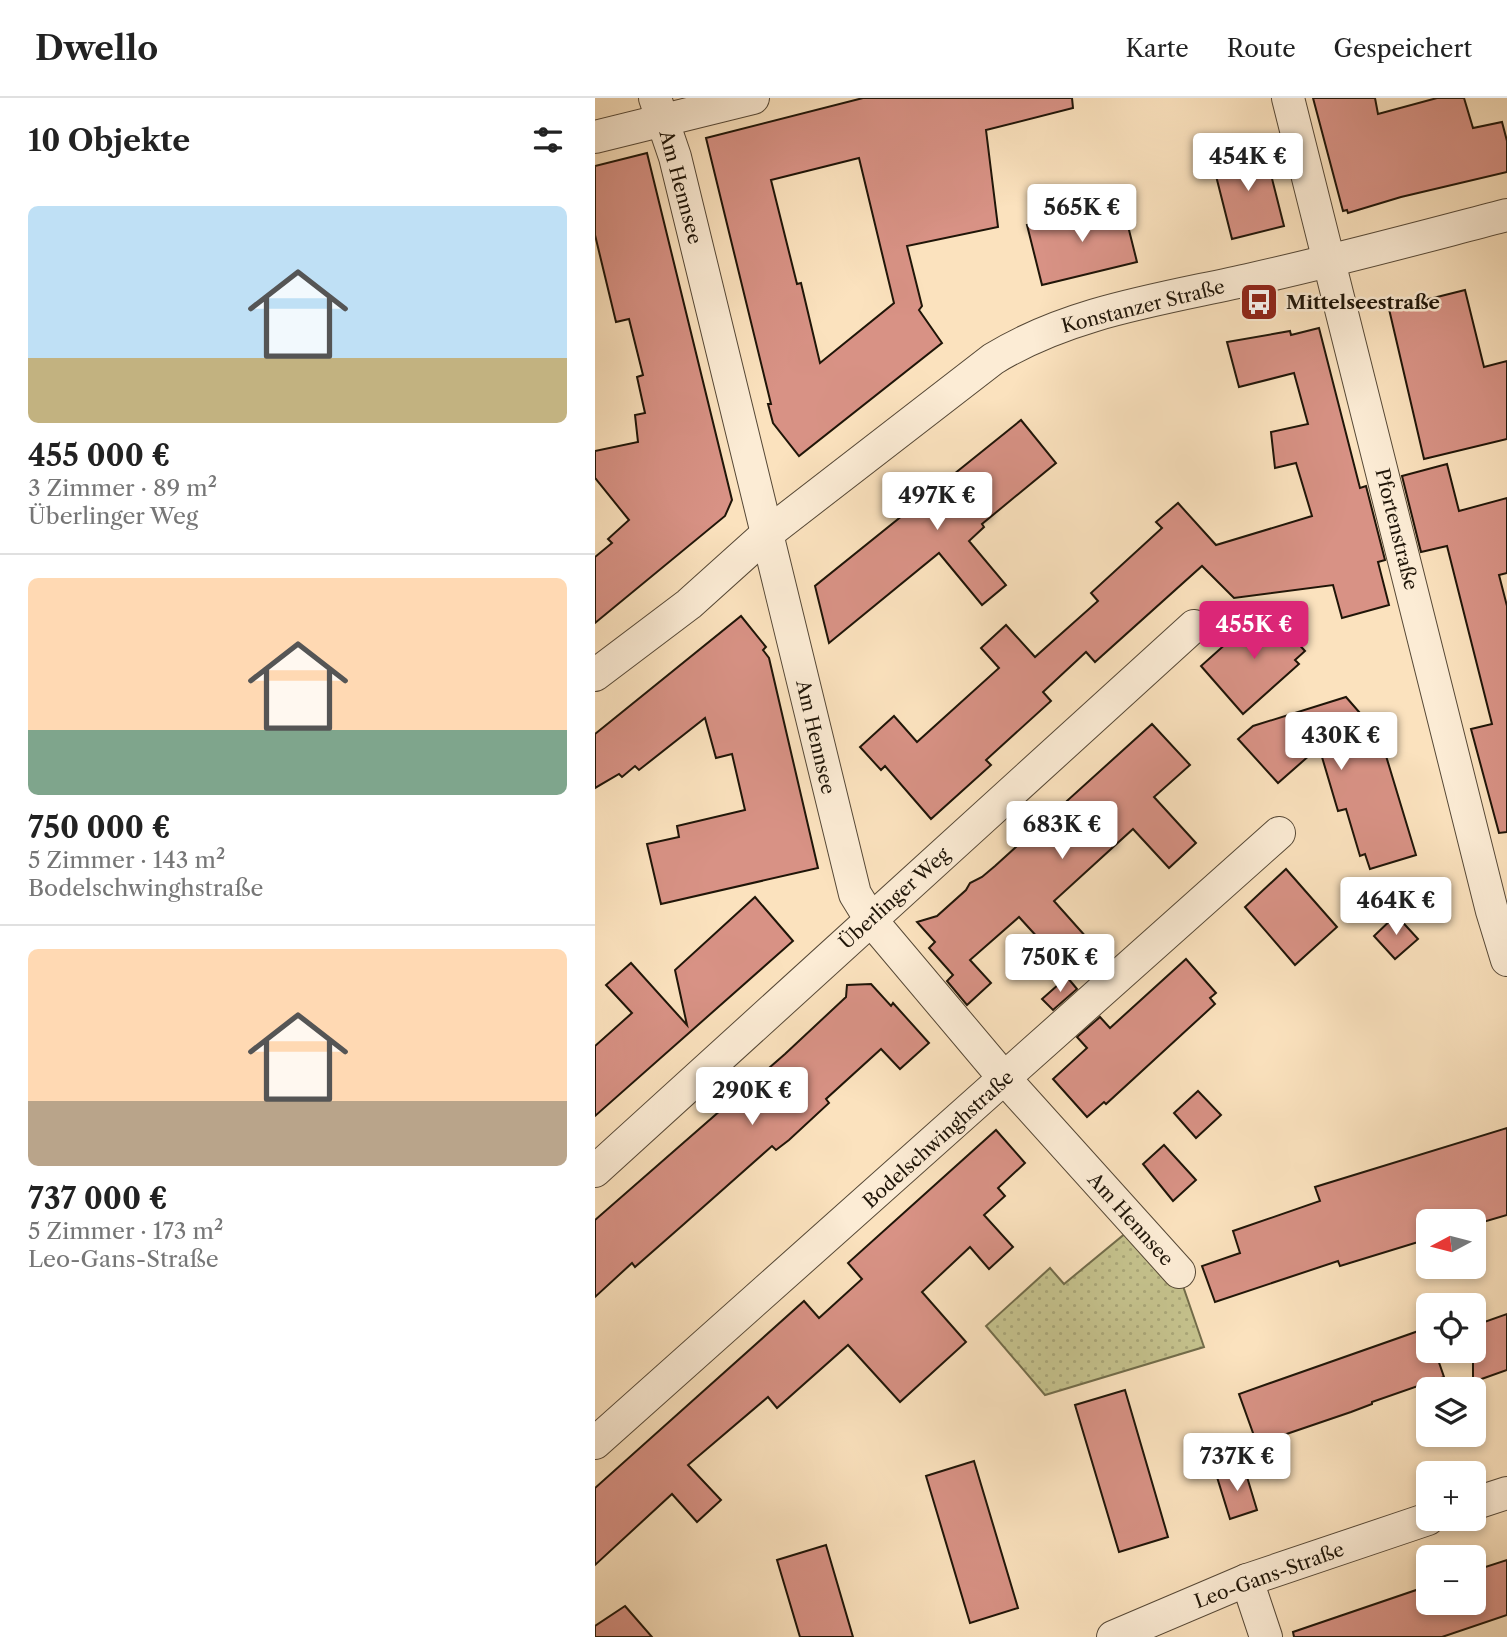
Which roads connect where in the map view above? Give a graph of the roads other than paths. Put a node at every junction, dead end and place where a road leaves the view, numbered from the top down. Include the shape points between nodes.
1 (753, 98) edge
2 (1288, 98) edge
3 (659, 109) edge
4 (595, 137) edge
5 (1507, 215) edge
6 (1329, 260) junction
7 (768, 533) junction
8 (1194, 626) dead end
9 (595, 675) edge
10 (1279, 833) dead end
11 (1499, 909) edge
12 (871, 920) junction
13 (1507, 960) edge
14 (1005, 1079) junction
15 (595, 1171) edge
16 (1179, 1272) dead end
17 (595, 1443) edge
18 (1507, 1493) edge
19 (1486, 1500) edge
20 (1416, 1523) edge
21 (1247, 1580) junction
22 (1113, 1637) edge
23 (1266, 1637) edge

1 - 3 street
2 - 6 street, Pfortenstraße
3 - 4 street
3 - 7 street, Am Hennsee via 675,157
5 - 6 street, Konstanzer Straße
6 - 7 street, Konstanzer Straße via 1105,312 1018,344
6 - 11 street, Pfortenstraße
7 - 9 street, Konstanzer Straße via 689,604
7 - 12 street, Am Hennsee via 848,870 855,894
8 - 12 street, Überlinger Weg
10 - 14 street, Bodelschwinghstraße
11 - 13 street, Pfortenstraße
12 - 14 street, Am Hennsee
12 - 15 street, Überlinger Weg
14 - 16 street, Am Hennsee
14 - 17 street, Bodelschwinghstraße
18 - 19 street
20 - 21 street, Leo-Gans-Straße
21 - 22 street, Leo-Gans-Straße
21 - 23 street

